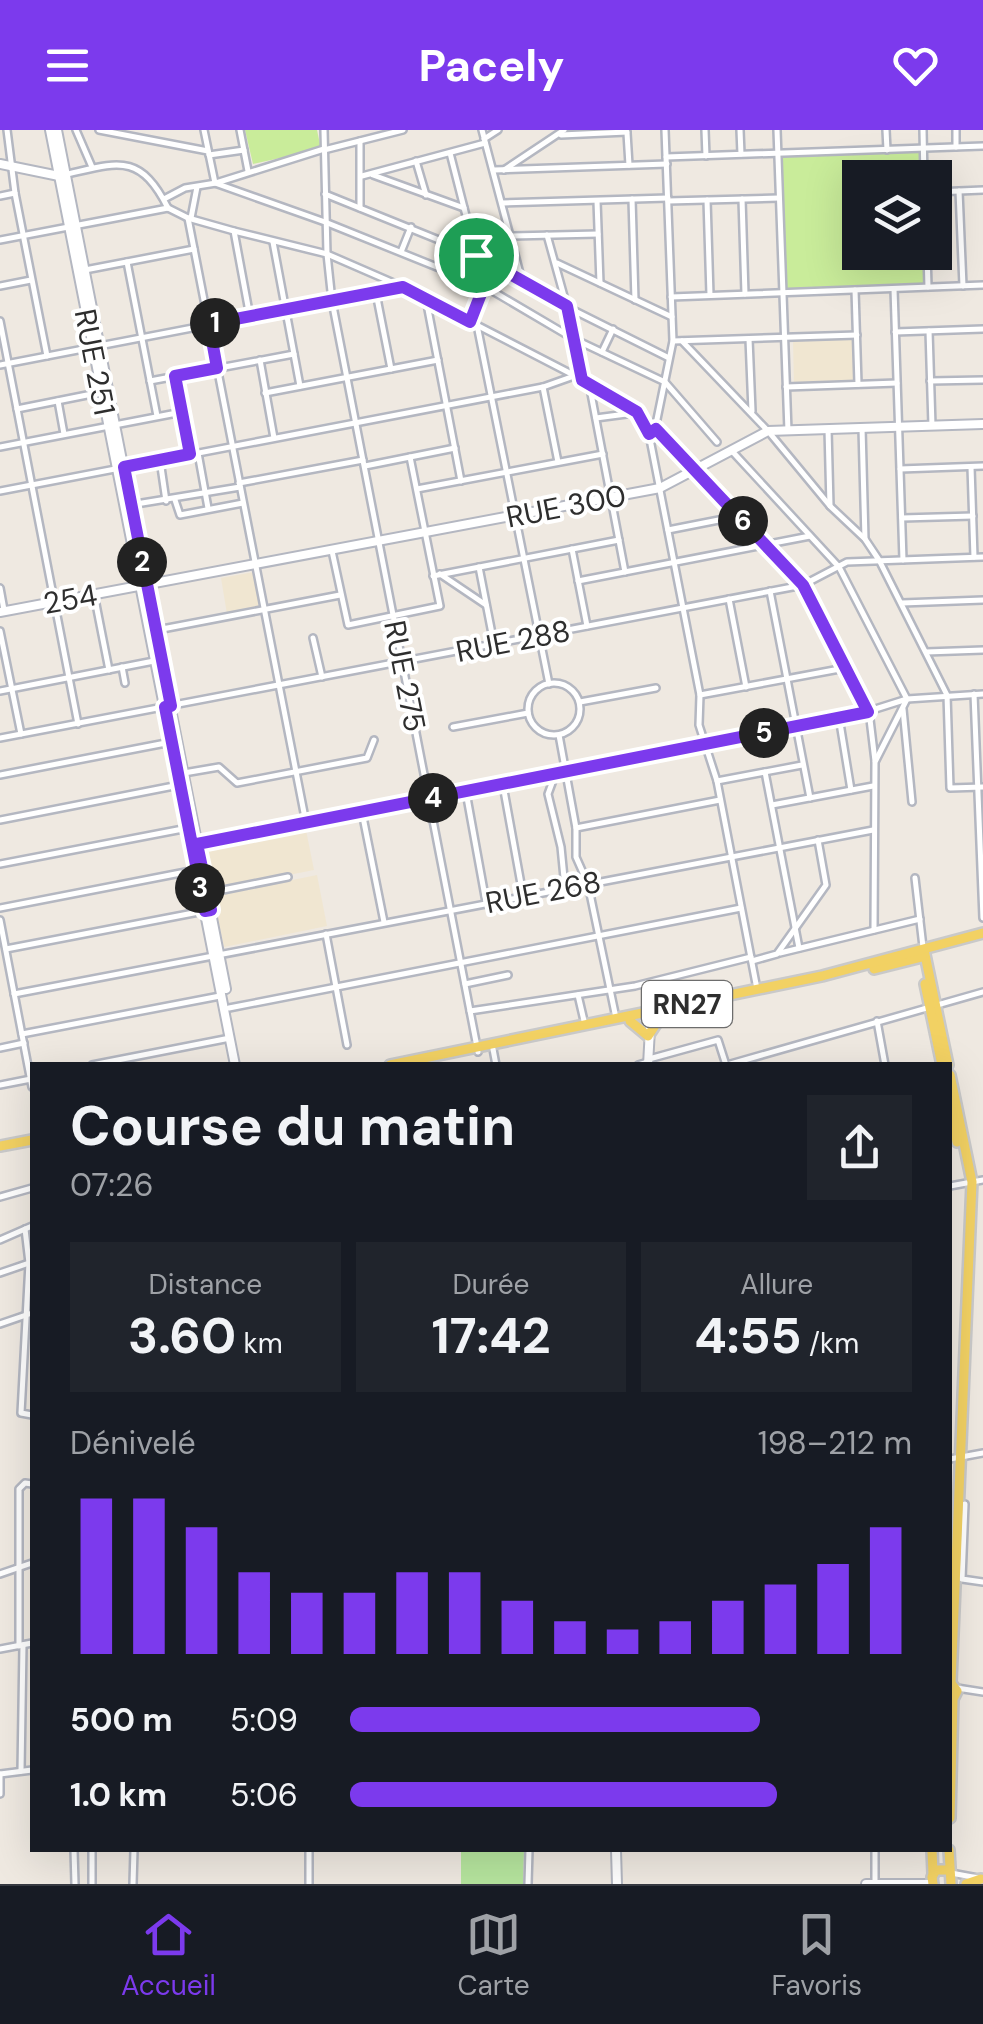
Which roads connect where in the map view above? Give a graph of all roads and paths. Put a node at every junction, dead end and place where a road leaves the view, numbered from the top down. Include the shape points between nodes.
1 (7, 130) edge
2 (54, 130) edge
3 (76, 130) edge
4 (99, 130) edge
5 (204, 130) edge
6 (240, 130) edge
7 (324, 130) edge
8 (402, 130) edge
9 (482, 130) edge
10 (498, 130) edge
11 (564, 130) edge
12 (666, 130) edge
13 (705, 130) edge
14 (740, 130) edge
15 (777, 130) edge
16 (886, 130) edge
17 (922, 130) edge
18 (956, 130) edge
19 (628, 131) edge
20 (557, 135) junction
21 (360, 141) junction
22 (485, 141) junction
23 (983, 146) edge
24 (956, 147) junction
25 (923, 148) junction
26 (244, 150) junction
27 (324, 150) junction
28 (886, 150) junction
29 (209, 153) junction
30 (450, 153) junction
31 (778, 153) junction
32 (741, 154) junction
33 (706, 156) junction
34 (666, 160) junction
35 (923, 160) edge
36 (416, 162) junction
37 (0, 164) edge
38 (629, 165) junction
39 (14, 167) junction
40 (92, 167) junction
41 (494, 170) junction
42 (504, 170) junction
43 (248, 172) junction
44 (366, 175) junction
45 (63, 176) junction
46 (215, 183) junction
47 (197, 186) junction
48 (983, 190) edge
49 (952, 191) edge
50 (960, 191) junction
51 (15, 193) junction
52 (325, 194) junction
53 (426, 195) junction
54 (0, 196) edge
55 (742, 198) junction
56 (780, 198) junction
57 (632, 199) junction
58 (164, 200) junction
59 (597, 200) junction
60 (668, 200) junction
61 (706, 200) junction
62 (503, 203) junction
63 (168, 208) junction
64 (360, 208) junction
65 (464, 208) junction
66 (190, 218) junction
67 (325, 222) junction
68 (72, 226) junction
69 (411, 228) junction
70 (234, 231) junction
71 (598, 234) junction
72 (547, 235) junction
73 (24, 236) junction
74 (512, 236) junction
75 (0, 240) edge
76 (272, 241) junction
77 (194, 250) junction
78 (401, 252) junction
79 (327, 254) junction
80 (476, 255) junction
81 (127, 262) junction
82 (555, 262) junction
83 (928, 270) edge
84 (81, 271) junction
85 (32, 280) junction
86 (522, 281) junction
87 (600, 283) junction
88 (983, 285) edge
89 (0, 286) edge
90 (484, 286) junction
91 (963, 286) junction
92 (403, 287) junction
93 (928, 287) junction
94 (894, 288) junction
95 (855, 290) junction
96 (376, 292) junction
97 (783, 293) junction
98 (745, 294) junction
99 (710, 296) junction
100 (671, 297) junction
101 (426, 299) junction
102 (636, 300) junction
103 (332, 301) junction
104 (567, 306) junction
105 (285, 310) junction
106 (250, 316) junction
107 (672, 318) junction
108 (0, 321) edge
109 (209, 324) junction
110 (473, 324) junction
111 (983, 329) edge
112 (613, 330) junction
113 (929, 331) junction
114 (895, 332) junction
115 (857, 335) junction
116 (142, 338) junction
117 (574, 338) junction
118 (749, 338) junction
119 (784, 338) junction
120 (672, 341) junction
121 (682, 341) junction
122 (97, 346) junction
123 (602, 352) junction
124 (294, 354) junction
125 (47, 356) junction
126 (670, 358) junction
127 (260, 360) junction
128 (438, 360) junction
129 (8, 363) junction
130 (0, 365) edge
131 (217, 368) junction
132 (391, 369) junction
133 (175, 376) junction
134 (347, 378) junction
135 (578, 378) junction
136 (983, 380) edge
137 (150, 381) junction
138 (665, 382) junction
139 (930, 382) junction
140 (897, 383) junction
141 (589, 384) junction
142 (858, 384) junction
143 (300, 386) junction
144 (543, 387) junction
145 (786, 387) junction
146 (105, 391) junction
147 (265, 393) junction
148 (493, 396) junction
149 (58, 401) junction
150 (447, 405) junction
151 (17, 408) junction
152 (182, 412) junction
153 (637, 412) junction
154 (752, 414) junction
155 (157, 416) junction
156 (596, 418) junction
157 (356, 423) junction
158 (112, 424) junction
159 (983, 424) edge
160 (932, 426) junction
161 (898, 427) junction
162 (862, 428) junction
163 (828, 429) junction
164 (788, 430) junction
165 (652, 431) junction
166 (768, 431) junction
167 (64, 434) junction
168 (274, 438) junction
169 (24, 442) junction
170 (718, 442) dead end
171 (232, 446) junction
172 (0, 447) edge
173 (455, 448) junction
174 (731, 450) junction
175 (194, 454) junction
176 (602, 454) junction
177 (410, 457) junction
178 (160, 460) junction
179 (558, 462) junction
180 (364, 463) junction
181 (983, 466) edge
182 (120, 467) junction
183 (971, 467) junction
184 (900, 469) junction
185 (695, 470) junction
186 (508, 472) junction
187 (462, 481) junction
188 (32, 485) junction
189 (240, 485) junction
190 (660, 488) junction
191 (417, 490) junction
192 (0, 491) edge
193 (206, 494) junction
194 (611, 497) junction
195 (175, 500) junction
196 (166, 501) junction
197 (243, 502) junction
198 (128, 505) junction
199 (830, 506) junction
200 (208, 508) junction
201 (516, 515) junction
202 (739, 516) junction
203 (973, 516) junction
204 (902, 518) junction
205 (668, 530) junction
206 (425, 533) junction
207 (810, 536) junction
208 (865, 539) junction
209 (619, 540) junction
210 (379, 542) junction
211 (764, 545) junction
212 (572, 549) junction
213 (332, 551) junction
214 (974, 557) junction
215 (983, 557) edge
216 (525, 558) junction
217 (879, 560) junction
218 (903, 560) junction
219 (674, 562) junction
220 (256, 565) junction
221 (479, 567) junction
222 (839, 567) junction
223 (625, 572) junction
224 (437, 575) junction
225 (578, 581) junction
226 (803, 585) junction
227 (144, 586) junction
228 (0, 588) edge
229 (770, 591) junction
230 (94, 594) junction
231 (340, 595) junction
232 (729, 599) junction
233 (983, 600) edge
234 (54, 602) junction
235 (902, 603) junction
236 (486, 605) junction
237 (683, 608) junction
238 (264, 609) junction
239 (2, 612) edge
240 (394, 616) junction
241 (587, 626) junction
242 (152, 631) junction
243 (0, 632) edge
244 (540, 636) junction
245 (313, 638) dead end
246 (494, 644) junction
247 (983, 650) edge
248 (926, 652) junction
249 (2, 656) edge
250 (158, 660) junction
251 (402, 662) junction
252 (122, 667) junction
253 (845, 668) junction
254 (109, 670) junction
255 (322, 677) junction
256 (69, 678) junction
257 (786, 679) junction
258 (126, 683) dead end
259 (549, 684) junction
260 (279, 686) junction
261 (746, 686) junction
262 (656, 688) dead end
263 (12, 689) junction
264 (0, 691) edge
265 (974, 694) junction
266 (983, 694) edge
267 (700, 695) junction
268 (947, 695) junction
269 (906, 698) junction
270 (579, 703) junction
271 (168, 706) junction
272 (903, 706) junction
273 (868, 712) junction
274 (528, 713) junction
275 (839, 718) junction
276 (78, 724) junction
277 (796, 726) junction
278 (453, 728) dead end
279 (21, 734) junction
280 (559, 734) junction
281 (0, 738) edge
282 (374, 740) dead end
283 (172, 742) junction
284 (706, 745) junction
285 (875, 762) junction
286 (803, 765) junction
287 (296, 772) junction
288 (766, 772) junction
289 (184, 773) junction
290 (566, 773) junction
291 (0, 775) edge
292 (555, 775) junction
293 (717, 782) junction
294 (180, 784) junction
295 (503, 785) junction
296 (873, 786) junction
297 (980, 787) edge
298 (851, 790) junction
299 (466, 792) junction
300 (810, 798) junction
301 (429, 799) junction
302 (720, 800) junction
303 (912, 802) dead end
304 (772, 806) junction
305 (362, 812) junction
306 (0, 820) edge
307 (306, 823) junction
308 (188, 828) junction
309 (576, 828) junction
310 (873, 830) junction
311 (818, 840) junction
312 (197, 844) junction
313 (780, 847) junction
314 (732, 856) junction
315 (0, 864) edge
316 (196, 870) junction
317 (288, 877) dead end
318 (915, 878) dead end
319 (588, 884) junction
320 (565, 888) junction
321 (208, 893) junction
322 (524, 896) junction
323 (486, 903) junction
324 (0, 908) edge
325 (742, 908) junction
326 (208, 910) junction
327 (451, 910) junction
328 (983, 918) edge
329 (0, 920) edge
330 (920, 920) junction
331 (385, 923) junction
332 (795, 926) junction
333 (874, 930) junction
334 (326, 934) junction
335 (599, 936) junction
336 (983, 937) edge
337 (799, 948) junction
338 (6, 949) junction
339 (777, 954) junction
340 (922, 954) junction
341 (217, 955) junction
342 (752, 959) junction
343 (461, 963) junction
344 (508, 976) dead end
345 (465, 984) junction
346 (336, 987) junction
347 (757, 989) junction
348 (610, 990) junction
349 (983, 992) edge
350 (14, 994) junction
351 (578, 995) junction
352 (222, 996) junction
353 (933, 1006) junction
354 (229, 1008) junction
355 (470, 1010) junction
356 (654, 1014) junction
357 (616, 1018) junction
358 (630, 1021) junction
359 (876, 1021) junction
360 (584, 1025) junction
361 (22, 1034) junction
362 (648, 1036) junction
363 (230, 1038) junction
364 (24, 1043) junction
365 (347, 1045) dead end
366 (0, 1048) edge
367 (493, 1048) junction
368 (478, 1049) junction
369 (107, 1062) edge
370 (236, 1062) edge
371 (237, 1062) edge
372 (406, 1062) edge
373 (424, 1062) edge
374 (495, 1062) edge
375 (646, 1062) edge
376 (649, 1062) edge
377 (725, 1062) edge
378 (747, 1062) edge
379 (884, 1062) edge
380 (944, 1062) edge
381 (30, 1073) edge
382 (30, 1078) edge
383 (952, 1084) edge
384 (0, 1085) edge
385 (952, 1112) edge
386 (30, 1137) edge
387 (0, 1143) edge
388 (974, 1182) edge
389 (30, 1189) edge
390 (0, 1197) edge
391 (29, 1228) edge
392 (0, 1240) edge
393 (30, 1263) edge
394 (0, 1272) edge
395 (29, 1296) edge
396 (29, 1314) edge
397 (0, 1324) edge
398 (30, 1362) edge
399 (23, 1364) junction
400 (30, 1415) edge
401 (983, 1453) edge
402 (954, 1458) edge
403 (30, 1484) edge
404 (952, 1502) edge
405 (965, 1504) dead end
406 (30, 1565) edge
407 (19, 1568) junction
408 (0, 1574) edge
409 (983, 1582) edge
410 (30, 1643) edge
411 (21, 1645) junction
412 (0, 1649) edge
413 (953, 1691) edge
414 (983, 1692) edge
415 (952, 1733) edge
416 (30, 1770) edge
417 (21, 1771) junction
418 (0, 1774) edge
419 (0, 1794) edge
420 (74, 1852) edge
421 (92, 1852) edge
422 (134, 1852) edge
423 (309, 1852) edge
424 (529, 1852) edge
425 (616, 1852) edge
426 (875, 1852) edge
427 (932, 1852) edge
428 (949, 1852) edge
429 (951, 1877) edge
430 (932, 1879) edge
431 (982, 1879) edge
432 (896, 1882) edge
433 (75, 1884) edge
434 (92, 1884) edge
435 (133, 1884) edge
436 (309, 1884) edge
437 (528, 1884) edge
438 (614, 1884) edge
439 (866, 1884) edge
440 (875, 1884) edge
441 (966, 1884) edge

1 - 39 street
2 - 45 main road, RUE 251
3 - 40 street
4 - 29 street
5 - 29 street
6 - 26 street
7 - 27 street, RUE 275
8 - 21 street
9 - 22 street
10 - 22 street
11 - 20 street
12 - 34 street
13 - 33 street
14 - 32 street
15 - 31 street
16 - 28 street
17 - 25 street
18 - 24 street
19 - 20 street
19 - 38 street
20 - 42 street
21 - 27 street
21 - 44 street
22 - 30 street
22 - 41 street
23 - 24 street
24 - 25 street
25 - 28 street
25 - 35 street
26 - 29 street
26 - 43 street
27 - 43 street
27 - 52 street, RUE 275
28 - 31 street
29 - 46 street
30 - 36 street
30 - 65 street
31 - 32 street
31 - 56 street
32 - 33 street
33 - 34 street
34 - 38 street
34 - 60 street
36 - 44 street
36 - 53 street
37 - 39 main road
38 - 42 street
39 - 45 main road
39 - 51 street
40 - 45 street
40 - 58 street via 145,172
41 - 42 street
41 - 62 street
43 - 46 street
44 - 53 street
44 - 64 street
45 - 68 main road, RUE 251
46 - 47 street
46 - 67 street
47 - 58 street
47 - 66 street
48 - 50 street
49 - 50 street
50 - 91 street
51 - 54 street
51 - 73 street
52 - 64 street
52 - 67 street, RUE 275
53 - 65 street
55 - 56 street
55 - 61 street
55 - 98 street
56 - 97 street
57 - 59 street
57 - 60 street
57 - 102 street
58 - 63 street
59 - 62 street
59 - 71 street
60 - 61 street
60 - 100 street
61 - 99 street
62 - 74 street
63 - 66 street
63 - 68 street
64 - 69 street
65 - 80 street
66 - 70 street
66 - 77 street
67 - 78 street
67 - 79 street, RUE 275
68 - 73 street
68 - 84 main road, RUE 251
69 - 78 street
69 - 80 street
70 - 76 street
70 - 106 street
71 - 72 street
71 - 87 street
72 - 74 street
72 - 82 street
73 - 75 street
73 - 85 street
74 - 86 street
76 - 79 street
76 - 105 street
77 - 81 street
77 - 109 street
78 - 90 street
79 - 92 street
79 - 103 street, RUE 275
80 - 86 street
80 - 90 street
81 - 84 street
81 - 116 street
82 - 87 street
82 - 104 street
83 - 93 street
84 - 122 main road, RUE 251
85 - 89 street
85 - 125 street
86 - 104 street
87 - 102 street
88 - 91 street
90 - 110 street
90 - 117 street
91 - 93 street
92 - 96 street
92 - 101 street
93 - 94 street
94 - 95 street
94 - 114 street
95 - 97 street
95 - 115 street
96 - 103 street
96 - 132 street
97 - 98 street
97 - 119 street
98 - 99 street
99 - 100 street
100 - 107 street
101 - 110 street
101 - 128 street
102 - 107 street
103 - 105 street
103 - 134 street, RUE 275
104 - 112 street
104 - 117 street
105 - 106 street
105 - 124 street
106 - 109 street
107 - 120 street
108 - 129 street
109 - 116 street
109 - 131 street
110 - 135 street
110 - 148 street
111 - 113 street
112 - 123 street
112 - 126 street
113 - 114 street
113 - 139 street
114 - 140 street
115 - 119 street
115 - 142 street
116 - 122 street
116 - 137 street
117 - 123 street
117 - 135 street
118 - 119 street
118 - 121 street
118 - 154 street
119 - 145 street
120 - 121 street
120 - 126 street
121 - 154 street
122 - 125 street
122 - 146 main road, RUE 251
123 - 138 street
124 - 127 street
124 - 143 street
125 - 129 street
126 - 138 street
127 - 131 street
127 - 147 street
128 - 132 street
128 - 150 street
129 - 130 street
129 - 151 street
131 - 133 street
131 - 171 street
132 - 134 street
133 - 137 street
133 - 152 street
134 - 143 street
134 - 157 street, RUE 275
135 - 141 street
135 - 144 street
136 - 139 street
137 - 155 street
138 - 165 street
138 - 170 street
139 - 160 street
140 - 142 street
140 - 161 street
141 - 153 street
141 - 156 street
142 - 145 street
143 - 147 street
144 - 148 street
144 - 179 street
145 - 164 street
146 - 149 street
146 - 158 main road, RUE 251
147 - 168 street
148 - 150 street
148 - 186 street
149 - 151 street
149 - 167 street
150 - 157 street
150 - 173 street
151 - 169 street
152 - 155 street
152 - 175 street
153 - 156 street
153 - 165 street
154 - 166 street
155 - 158 street
156 - 176 street
157 - 168 street
157 - 180 street, RUE 275
158 - 167 street
158 - 182 main road, RUE 251
159 - 160 main road, RUE 300
160 - 161 main road, RUE 300
161 - 162 main road, RUE 300
161 - 184 street
162 - 163 main road, RUE 300
162 - 208 street
163 - 164 main road, RUE 300
163 - 199 street
164 - 166 main road, RUE 300
165 - 185 street
165 - 190 street
166 - 174 main road, RUE 300
166 - 199 street
167 - 169 street
168 - 171 street
169 - 172 street
169 - 188 street
171 - 175 street
171 - 189 street
173 - 177 street
173 - 187 street
174 - 185 main road, RUE 300
174 - 207 street
175 - 178 street
175 - 193 street
176 - 179 street
176 - 194 street
177 - 180 street
177 - 191 street
178 - 182 street
178 - 196 street
179 - 186 street
180 - 189 street
180 - 210 street, RUE 275
181 - 183 street
182 - 188 street
182 - 198 main road, RUE 251
183 - 184 street
183 - 203 street
184 - 204 street
185 - 190 main road, RUE 300
185 - 202 street
186 - 187 street
186 - 201 street
187 - 191 street
188 - 192 street
188 - 234 street
189 - 193 street
189 - 197 street
190 - 194 main road, RUE 300
190 - 205 street
191 - 206 street
193 - 195 street
193 - 200 street
194 - 201 main road, RUE 300
194 - 209 street
195 - 196 street
195 - 200 street via 180,515
196 - 198 street
197 - 200 street
197 - 220 street
198 - 227 main road, RUE 251
199 - 208 street
201 - 206 main road, RUE 300
201 - 216 street
202 - 205 street
202 - 211 street
203 - 204 street
203 - 214 street
204 - 218 street
205 - 219 street
206 - 210 main road, RUE 300
206 - 224 street
207 - 211 street
207 - 222 street
208 - 217 street
209 - 212 street
209 - 223 street
210 - 213 main road, RUE 300
210 - 240 street, RUE 275
211 - 219 street
211 - 226 street
212 - 216 street
212 - 225 street
213 - 220 main road, RUE 300
213 - 231 street
214 - 215 street, RUE 288
214 - 218 street, RUE 288
216 - 221 street
216 - 244 street
217 - 218 street, RUE 288
217 - 222 street, RUE 288
217 - 235 street
219 - 223 street
219 - 237 street
220 - 227 main road, RUE 300
220 - 238 street
221 - 224 street
221 - 236 street
222 - 226 street, RUE 288
222 - 269 street
223 - 225 street
224 - 236 street
224 - 240 street via 440,606
225 - 241 street
226 - 229 street, RUE 288
226 - 253 street
227 - 230 main road, 254
227 - 242 main road, RUE 251
228 - 239 street
229 - 232 street, RUE 288
229 - 257 street
230 - 234 main road, 254
230 - 254 street
231 - 238 street
231 - 240 street via 346,624
232 - 237 street, RUE 288
232 - 261 street
233 - 235 street
234 - 239 main road, 254
234 - 256 street
235 - 248 street
236 - 246 street
237 - 241 street, RUE 288
237 - 267 street
238 - 242 street
238 - 260 street
240 - 251 street, RUE 275
241 - 244 street, RUE 288
242 - 250 main road, RUE 251
243 - 249 street
244 - 246 street, RUE 288
244 - 259 street
245 - 255 street
246 - 251 street, RUE 288
247 - 248 street
248 - 268 street
249 - 263 street
250 - 252 street
250 - 271 main road, RUE 251
251 - 255 street, RUE 288
251 - 301 street, RUE 275
252 - 254 street
252 - 258 street
253 - 257 street
253 - 273 street
254 - 256 street
255 - 260 street, RUE 288
256 - 263 street
256 - 276 street
257 - 261 street
257 - 277 street
259 - 270 street via 568,688
259 - 274 street via 531,697
260 - 271 street, RUE 288
260 - 287 street
261 - 267 street
262 - 270 street
263 - 264 street
263 - 279 street
265 - 266 street
265 - 268 street
265 - 297 street
267 - 284 street
268 - 269 street
268 - 297 street via 950,788
269 - 272 street
269 - 273 street
270 - 280 street via 578,719
271 - 276 street, RUE 288
271 - 283 main road, RUE 251
271 - 289 main road, RUE 251
272 - 285 street
272 - 303 street
273 - 275 street
273 - 285 street
274 - 278 street
274 - 280 street via 542,732
275 - 277 street
275 - 298 street
276 - 279 street, RUE 288
277 - 284 street
277 - 286 street
279 - 281 street, RUE 288
280 - 290 street
282 - 287 street via 368,758
283 - 291 street
283 - 294 main road, RUE 251
284 - 290 street
284 - 293 street
285 - 296 street
286 - 288 street
286 - 300 street
287 - 289 street via 238,783 220,768
287 - 307 street
288 - 293 street
288 - 304 street
289 - 312 main road, RUE 251
290 - 292 street
290 - 309 street
292 - 295 street
292 - 320 street via 548,794
293 - 302 street
294 - 306 street
294 - 308 main road, RUE 251
295 - 299 street
295 - 322 street
296 - 298 street
296 - 310 street
297 - 328 street
298 - 300 street
299 - 301 street
299 - 323 street
300 - 304 street
301 - 305 street
301 - 327 street, RUE 275
302 - 309 street
302 - 314 street
304 - 313 street
305 - 307 street
305 - 331 street
307 - 312 street
308 - 315 street
308 - 316 main road, RUE 251
309 - 319 street via 576,856
310 - 311 street, RUE 268
310 - 333 street
311 - 313 street, RUE 268
311 - 332 street via 826,885
312 - 321 main road, RUE 251
313 - 314 street, RUE 268
313 - 332 street
314 - 319 street, RUE 268
314 - 325 street
316 - 324 street
316 - 326 main road, RUE 251
317 - 321 street
318 - 330 street
319 - 320 street, RUE 268
319 - 335 street
320 - 322 street, RUE 268
321 - 326 main road, RUE 251
322 - 323 street, RUE 268
323 - 327 street, RUE 268
325 - 335 street
325 - 342 street
326 - 338 street
326 - 341 main road, RUE 251
327 - 331 street, RUE 268
327 - 343 street, RUE 275
329 - 338 street
330 - 333 street
330 - 340 street
331 - 334 street, RUE 268
332 - 337 street
332 - 339 street
333 - 337 street
334 - 341 street, RUE 268
334 - 346 street
335 - 343 street
335 - 348 street
336 - 340 main road, RN27
337 - 339 street
338 - 350 street
339 - 342 street
340 - 347 main road, RN27
340 - 353 main road
340 - 356 main road, RN27 via 825,982
341 - 350 street, RUE 268
341 - 352 main road, RUE 251
341 - 354 main road, RUE 251
342 - 347 street
342 - 348 street
343 - 345 street, RUE 275
343 - 346 street
344 - 345 street
345 - 355 street, RUE 275
346 - 354 street
346 - 365 street
347 - 356 main road, RN27
348 - 351 street
348 - 357 street
349 - 353 street
350 - 361 street
351 - 355 street
351 - 360 street
352 - 361 street
352 - 363 main road, RUE 251
353 - 359 street
353 - 380 main road
354 - 371 main road, RUE 251
355 - 368 street, RUE 275
356 - 357 main road, RN27
356 - 358 main road, RN27
356 - 362 main road
357 - 360 main road, RN27
358 - 362 main road
358 - 367 main road, RN27
359 - 378 street
359 - 379 street
360 - 368 main road, RN27
361 - 364 street
362 - 375 main road
363 - 369 street
363 - 370 main road, RUE 251
364 - 366 street
364 - 381 street
367 - 368 main road, RN27
367 - 374 street
368 - 372 main road, RN27
368 - 373 main road, RN27
376 - 377 street via 718,1040
382 - 384 street
383 - 388 main road
385 - 388 main road
386 - 387 main road
388 - 402 main road
389 - 390 street
391 - 392 street
393 - 394 street
395 - 396 street
396 - 397 street
396 - 399 street
398 - 399 street
399 - 400 street via 22,1413
401 - 402 street
402 - 404 main road
402 - 413 main road
403 - 407 street via 19,1489
405 - 409 street via 962,1578
406 - 407 street
407 - 408 street
407 - 411 street
410 - 411 street
411 - 412 street
411 - 417 street
413 - 414 street
413 - 415 main road
416 - 417 street
417 - 418 street
418 - 419 street
420 - 433 street
421 - 434 street
422 - 435 street
423 - 436 street
424 - 437 street
425 - 438 main road
426 - 440 street
427 - 430 main road
428 - 429 main road
429 - 430 main road via 940,1868
429 - 431 street
430 - 432 main road
431 - 441 main road
432 - 440 main road
439 - 440 main road

